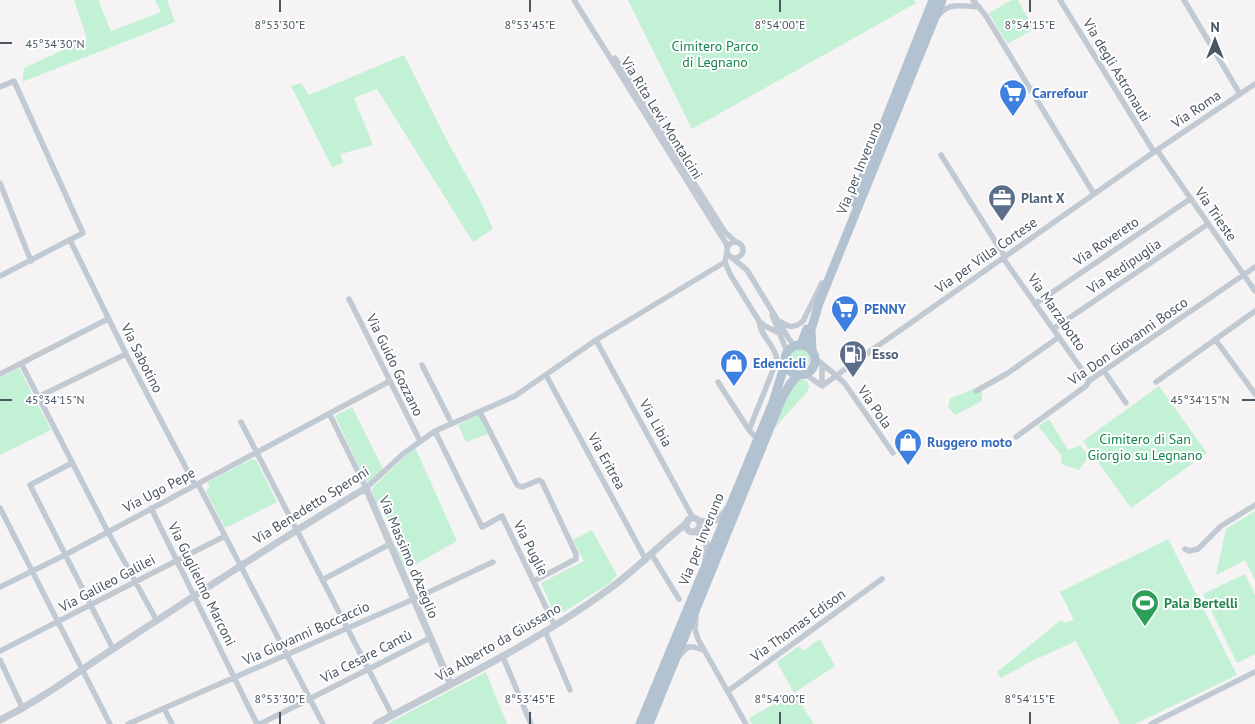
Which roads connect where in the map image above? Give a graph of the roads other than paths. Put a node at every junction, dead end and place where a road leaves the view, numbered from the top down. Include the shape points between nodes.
1 (574, 0) edge
2 (578, 0) edge
3 (933, 0) edge
4 (942, 0) edge
5 (973, 0) edge
6 (1060, 0) edge
7 (1184, 0) edge
8 (979, 7) junction
9 (1253, 86) edge
10 (0, 87) edge
11 (1240, 94) junction
12 (1255, 94) edge
13 (901, 101) junction
14 (1153, 152) junction
15 (941, 155) dead end
16 (0, 183) edge
17 (1094, 194) junction
18 (1190, 199) junction
19 (1208, 224) junction
20 (70, 240) junction
21 (736, 242) junction
22 (743, 250) junction
23 (728, 252) junction
24 (1004, 257) junction
25 (31, 261) junction
26 (725, 262) junction
27 (1255, 267) edge
28 (747, 270) junction
29 (1243, 275) junction
30 (0, 276) edge
31 (822, 283) junction
32 (1255, 292) edge
33 (349, 299) dead end
34 (766, 301) junction
35 (1035, 304) junction
36 (1254, 314) edge
37 (108, 319) junction
38 (759, 321) junction
39 (780, 322) junction
40 (1053, 329) junction
41 (777, 332) junction
42 (1059, 337) junction
43 (1216, 339) junction
44 (596, 340) junction
45 (770, 344) junction
46 (798, 345) junction
47 (812, 349) junction
48 (787, 352) junction
49 (126, 354) junction
50 (819, 362) junction
51 (21, 363) junction
52 (785, 364) junction
53 (422, 365) dead end
54 (1104, 371) junction
55 (0, 374) edge
56 (546, 375) junction
57 (801, 375) junction
58 (837, 376) junction
59 (390, 382) junction
60 (718, 382) dead end
61 (1089, 382) junction
62 (1156, 382) dead end
63 (822, 386) junction
64 (976, 391) dead end
65 (1255, 394) edge
66 (38, 397) junction
67 (1126, 403) dead end
68 (480, 412) junction
69 (330, 415) junction
70 (241, 422) dead end
71 (452, 424) junction
72 (749, 430) junction
73 (436, 431) junction
74 (1016, 437) dead end
75 (757, 439) junction
76 (420, 441) junction
77 (256, 453) junction
78 (893, 453) dead end
79 (72, 463) junction
80 (196, 485) junction
81 (366, 488) junction
82 (730, 505) junction
83 (1255, 505) edge
84 (0, 508) edge
85 (151, 508) junction
86 (693, 521) junction
87 (296, 529) junction
88 (693, 531) junction
89 (108, 532) junction
90 (225, 536) junction
91 (673, 536) junction
92 (390, 544) junction
93 (1185, 550) dead end
94 (65, 555) junction
95 (652, 555) junction
96 (177, 560) junction
97 (646, 560) junction
98 (493, 562) dead end
99 (240, 565) junction
100 (705, 567) junction
101 (32, 570) junction
102 (882, 579) dead end
103 (322, 580) junction
104 (136, 581) junction
105 (534, 581) junction
106 (0, 587) edge
107 (194, 595) junction
108 (702, 595) junction
109 (679, 599) dead end
110 (414, 600) junction
111 (90, 605) junction
112 (157, 621) junction
113 (58, 623) junction
114 (555, 626) junction
115 (347, 628) junction
116 (545, 631) junction
117 (430, 638) junction
118 (113, 648) junction
119 (0, 651) edge
120 (704, 651) junction
121 (288, 654) junction
122 (503, 657) junction
123 (0, 660) edge
124 (674, 662) junction
125 (368, 669) junction
126 (82, 671) junction
127 (1255, 672) edge
128 (234, 679) junction
129 (450, 684) junction
130 (570, 690) dead end
131 (728, 691) junction
132 (310, 699) junction
133 (164, 708) junction
134 (23, 709) junction
135 (392, 715) junction
136 (0, 720) edge
137 (110, 724) edge
138 (128, 724) edge
139 (172, 724) edge
140 (259, 724) edge
141 (323, 724) edge
142 (376, 724) edge
143 (532, 724) edge
144 (640, 724) edge
145 (649, 724) edge
146 (746, 724) edge
147 (1151, 724) edge

1 - 23 street, Via Rita Levi Montalcini via 727,245
2 - 21 street, Via Rita Levi Montalcini via 714,216
3 - 31 main road, Via per Inveruno
4 - 13 main road, Via per Inveruno
5 - 8 street
6 - 14 street, Via degli Astronauti
7 - 11 street
8 - 13 street via 961,5 943,9
8 - 17 street
9 - 11 street, Via Roma
9 - 12 street
10 - 20 street via 14,81 83,234
11 - 14 street, Via Roma
13 - 47 main road, Via per Inveruno via 819,303 811,330
14 - 17 street, Via per Villa Cortese
14 - 18 street, Via Trieste
15 - 24 street, Via Marzabotto
16 - 25 street
17 - 24 street, Via per Villa Cortese
18 - 19 street, Via Trieste
18 - 35 street, Via Rovereto
19 - 29 street, Via Trieste
19 - 40 street, Via Redipuglia
20 - 25 street
20 - 37 street, Via Sabotino
21 - 22 street
21 - 23 street via 731,243
22 - 23 street via 739,257
22 - 28 street, Via Rita Levi Montalcini
23 - 26 street
23 - 28 street, Via Rita Levi Montalcini
24 - 35 street, Via Marzabotto
24 - 58 street, Via per Villa Cortese
25 - 30 street
26 - 38 street
26 - 44 street, Via Benedetto Speroni
27 - 29 street, Via Don Giovanni Bosco
28 - 34 street, Via Rita Levi Montalcini
29 - 32 street, Via Trieste
29 - 54 street, Via Don Giovanni Bosco
31 - 39 street, Via per Inveruno via 798,326
31 - 46 main road, Via per Inveruno
33 - 59 street, Via Guido Gozzano
34 - 39 street, Via Rita Levi Montalcini
34 - 41 street, Via Rita Levi Montalcini
35 - 40 street, Via Marzabotto
36 - 43 street
37 - 49 street, Via Sabotino
37 - 51 street
38 - 41 street
38 - 45 street
39 - 46 street, Via Rita Levi Montalcini via 789,339
40 - 42 street, Via Marzabotto
41 - 45 street via 769,335
41 - 48 street, Via Rita Levi Montalcini
42 - 61 street, Via Marzabotto
42 - 64 street
43 - 62 street
43 - 65 street
44 - 56 street, Via Benedetto Speroni
44 - 86 street, Via Libia
45 - 72 street via 777,360
46 - 47 main road
46 - 48 main road
47 - 50 main road
48 - 52 main road
49 - 66 street
49 - 80 street, Via Sabotino
50 - 57 main road
50 - 58 street
50 - 63 street
51 - 55 street
51 - 66 street
52 - 57 main road via 790,372
52 - 75 main road, Via per Inveruno
53 - 71 street
54 - 61 street, Via Don Giovanni Bosco
54 - 67 street
56 - 68 street, Via Benedetto Speroni via 515,396
56 - 97 street, Via Eritrea
57 - 63 street
57 - 108 main road, Via per Inveruno via 790,384 782,398
58 - 63 street, Via per Villa Cortese
58 - 78 street, Via Pola
59 - 69 street, Via Ugo Pepe
59 - 76 street, Via Guido Gozzano
60 - 72 street
61 - 74 street, Via Don Giovanni Bosco
66 - 79 street
68 - 71 street, Via Benedetto Speroni
68 - 105 street via 517,485 522,487 536,480 542,482 576,554 572,562
69 - 77 street, Via Ugo Pepe
69 - 81 street, Via Massimo d'Azeglio
70 - 77 street
71 - 73 street, Via Benedetto Speroni
72 - 75 street
73 - 76 street, Via Benedetto Speroni
73 - 105 street, Via Puglie via 482,527 502,516
75 - 82 main road, Via per Inveruno
76 - 81 street, Via Benedetto Speroni
77 - 80 street, Via Ugo Pepe
77 - 87 street
79 - 89 street
79 - 94 street via 30,486
80 - 85 street, Via Ugo Pepe
80 - 90 street, Via Sabotino
81 - 87 street, Via Benedetto Speroni
81 - 92 street, Via Massimo d'Azeglio
82 - 86 street via 713,522
82 - 100 main road, Via per Inveruno
83 - 93 street via 1222,526 1198,549
84 - 101 street
85 - 89 street, Via Ugo Pepe
85 - 96 street, Via Guglielmo Marconi
86 - 88 street via 687,527
86 - 88 street via 700,526
86 - 91 street, Via Alberto da Giussano
87 - 99 street, Via Benedetto Speroni
87 - 103 street
88 - 91 street, Via Alberto da Giussano
88 - 100 street via 701,534 707,543
89 - 94 street, Via Ugo Pepe
89 - 104 street
90 - 96 street, Via Galileo Galilei
90 - 99 street, Via Sabotino
91 - 95 street, Via Alberto da Giussano
92 - 103 street
92 - 110 street, Via Massimo d'Azeglio
94 - 101 street, Via Ugo Pepe
94 - 111 street
95 - 97 street, Via Alberto da Giussano
95 - 109 street
96 - 104 street, Via Galileo Galilei
96 - 107 street, Via Guglielmo Marconi
97 - 114 street, Via Alberto da Giussano
98 - 110 street, Via Giovanni Boccaccio
99 - 107 street, Via Benedetto Speroni
99 - 121 street, Via Sabotino
100 - 144 main road, Via per Inveruno
101 - 106 street, Via Ugo Pepe
101 - 113 street
102 - 131 street, Via Thomas Edison
103 - 115 street
104 - 111 street, Via Galileo Galilei
104 - 112 street
105 - 114 street, Via Puglie
107 - 112 street, Via Benedetto Speroni
107 - 128 street, Via Guglielmo Marconi
108 - 120 street via 695,629
108 - 124 main road, Via per Inveruno
110 - 115 street, Via Giovanni Boccaccio
110 - 117 street, Via Massimo d'Azeglio
111 - 113 street, Via Galileo Galilei
111 - 118 street
112 - 118 street, Via Benedetto Speroni
113 - 119 street, Via Galileo Galilei
113 - 126 street
114 - 116 street, Via Alberto da Giussano
115 - 121 street, Via Giovanni Boccaccio
115 - 125 street
116 - 122 street, Via Alberto da Giussano
116 - 130 street
117 - 125 street, Via Cesare Cantù
117 - 129 street, Via Massimo d'Azeglio
118 - 126 street, Via Benedetto Speroni
120 - 124 street via 688,647
120 - 131 street
121 - 128 street, Via Giovanni Boccaccio
121 - 132 street, Via Sabotino
122 - 129 street, Via Alberto da Giussano
122 - 143 street
123 - 134 street
124 - 145 main road, Via per Inveruno
125 - 132 street, Via Cesare Cantù
125 - 135 street
126 - 134 street, Via Benedetto Speroni
126 - 137 street
127 - 147 street
128 - 133 street, Via Giovanni Boccaccio
128 - 140 street, Via Guglielmo Marconi
129 - 135 street, Via Alberto da Giussano
131 - 146 street
132 - 140 street, Via Cesare Cantù
132 - 141 street, Via Sabotino
133 - 138 street, Via Giovanni Boccaccio
133 - 139 street
134 - 136 street, Via Benedetto Speroni
135 - 142 street, Via Alberto da Giussano

